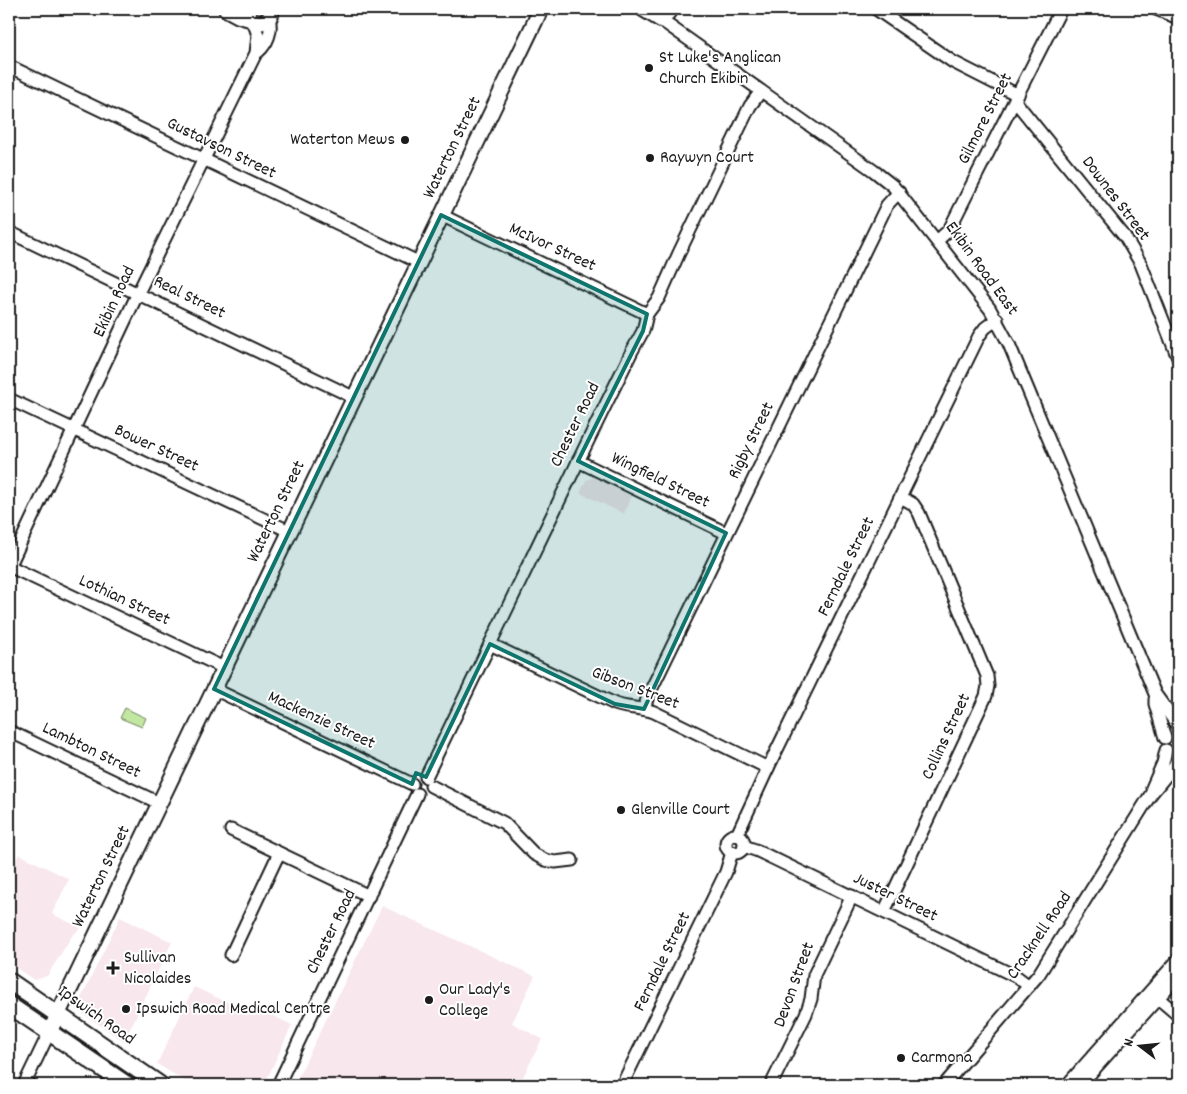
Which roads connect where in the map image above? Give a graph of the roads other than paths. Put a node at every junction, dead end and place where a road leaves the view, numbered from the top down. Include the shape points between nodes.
1 (226, 9) edge
2 (541, 9) edge
3 (643, 9) edge
4 (671, 9) edge
5 (876, 9) edge
6 (1061, 9) edge
7 (1156, 9) edge
8 (272, 11) edge
9 (250, 16) edge
10 (1178, 18) edge
11 (661, 20) junction
12 (256, 53) junction
13 (9, 66) edge
14 (760, 91) junction
15 (1016, 98) junction
16 (205, 160) junction
17 (899, 192) junction
18 (441, 215) junction
19 (9, 232) edge
20 (937, 241) junction
21 (418, 262) junction
22 (138, 293) junction
23 (646, 314) junction
24 (997, 319) junction
25 (1178, 358) edge
26 (354, 397) junction
27 (9, 399) edge
28 (74, 431) junction
29 (578, 461) junction
30 (901, 497) junction
31 (289, 531) junction
32 (726, 533) junction
33 (9, 566) edge
34 (490, 644) junction
35 (224, 668) junction
36 (214, 690) junction
37 (1155, 694) junction
38 (644, 709) junction
39 (1178, 727) edge
40 (9, 731) edge
41 (1166, 744) junction
42 (1178, 757) edge
43 (768, 768) junction
44 (428, 782) junction
45 (415, 789) junction
46 (1151, 794) junction
47 (159, 802) junction
48 (231, 830) dead end
49 (737, 835) junction
50 (744, 846) junction
51 (732, 852) junction
52 (279, 853) junction
53 (572, 860) dead end
54 (369, 896) junction
55 (852, 896) junction
56 (884, 912) junction
57 (231, 955) dead end
58 (1178, 960) edge
59 (1178, 976) edge
60 (9, 981) edge
61 (1030, 986) junction
62 (1158, 998) junction
63 (9, 1005) edge
64 (58, 1014) junction
65 (1178, 1015) edge
66 (49, 1033) junction
67 (24, 1085) edge
68 (127, 1085) edge
69 (160, 1085) edge
70 (278, 1085) edge
71 (622, 1085) edge
72 (771, 1085) edge
73 (944, 1085) edge
74 (1067, 1085) edge
75 (1080, 1085) edge

1 - 9 main road via 239,16
2 - 18 main road, Waterton Street
3 - 11 main road, Ekibin Road East
4 - 11 main road
5 - 15 street via 953,62
6 - 15 street, Gilmore Street
7 - 10 street
8 - 9 main road via 262,23
8 - 12 street, Ekibin Road via 269,35
9 - 12 street, Ekibin Road via 258,35
11 - 14 street, Ekibin Road East
12 - 16 street, Ekibin Road
13 - 16 street, Gustavson Street
14 - 17 street, Ekibin Road East
14 - 23 street, Chester Road via 659,298
15 - 20 street, Gilmore Street via 949,230
15 - 25 street, Downes Street via 1125,237 1140,264
16 - 21 street, Gustavson Street
16 - 22 street, Ekibin Road
17 - 20 street, Ekibin Road East
17 - 32 street, Rigby Street via 887,205
18 - 21 main road, Waterton Street
18 - 23 street, McIvor Street
19 - 22 street, Real Street
20 - 24 street, Ekibin Road East
21 - 26 main road, Waterton Street
22 - 26 street, Real Street
22 - 28 street, Ekibin Road
23 - 29 street, Chester Road via 643,330
24 - 30 street, Ferndale Street via 979,336
24 - 37 street, Ekibin Road East
26 - 31 main road, Waterton Street
27 - 28 street, Bower Street
28 - 31 street, Bower Street
28 - 33 street, Ekibin Road
29 - 32 street, Wingfield Street
29 - 34 street, Chester Road
30 - 43 street, Ferndale Street
30 - 56 street, Collins Street via 913,504 919,513 987,676 988,686
31 - 35 main road, Waterton Street
32 - 38 street, Rigby Street
33 - 35 street, Lothian Street
34 - 38 street, Gibson Street via 615,704
34 - 44 street, Chester Road
35 - 36 main road, Waterton Street
36 - 45 street, Mackenzie Street
36 - 47 main road, Waterton Street
37 - 39 street, Ekibin Road East
37 - 41 street, Ekibin Road East
38 - 43 street, Gibson Street
39 - 41 street via 1170,730
40 - 47 street, Lambton Street
41 - 42 street via 1170,754
41 - 46 street, Cracknell Road
42 - 46 street, Cracknell Road
43 - 49 street, Ferndale Street
44 - 45 street via 418,777
44 - 45 street via 426,794
44 - 53 street via 504,823 534,854 545,860
45 - 54 street, Chester Road
46 - 61 street, Cracknell Road
47 - 64 main road, Waterton Street
48 - 52 street
49 - 50 street via 742,838
49 - 51 street via 727,840 726,846
50 - 51 street via 738,853
50 - 55 street, Juster Street
51 - 71 street, Ferndale Street via 722,880
52 - 54 street
52 - 57 street
54 - 70 street, Chester Road
55 - 56 street, Juster Street
55 - 72 street, Devon Street via 814,975 806,1014
56 - 61 street, Juster Street
58 - 74 street
59 - 62 street
60 - 64 highway, Ipswich Road
61 - 73 street, Cracknell Road
62 - 65 street
62 - 75 street
63 - 66 highway
64 - 66 main road, Waterton Street
64 - 69 highway, Ipswich Road
66 - 67 street
66 - 68 highway

